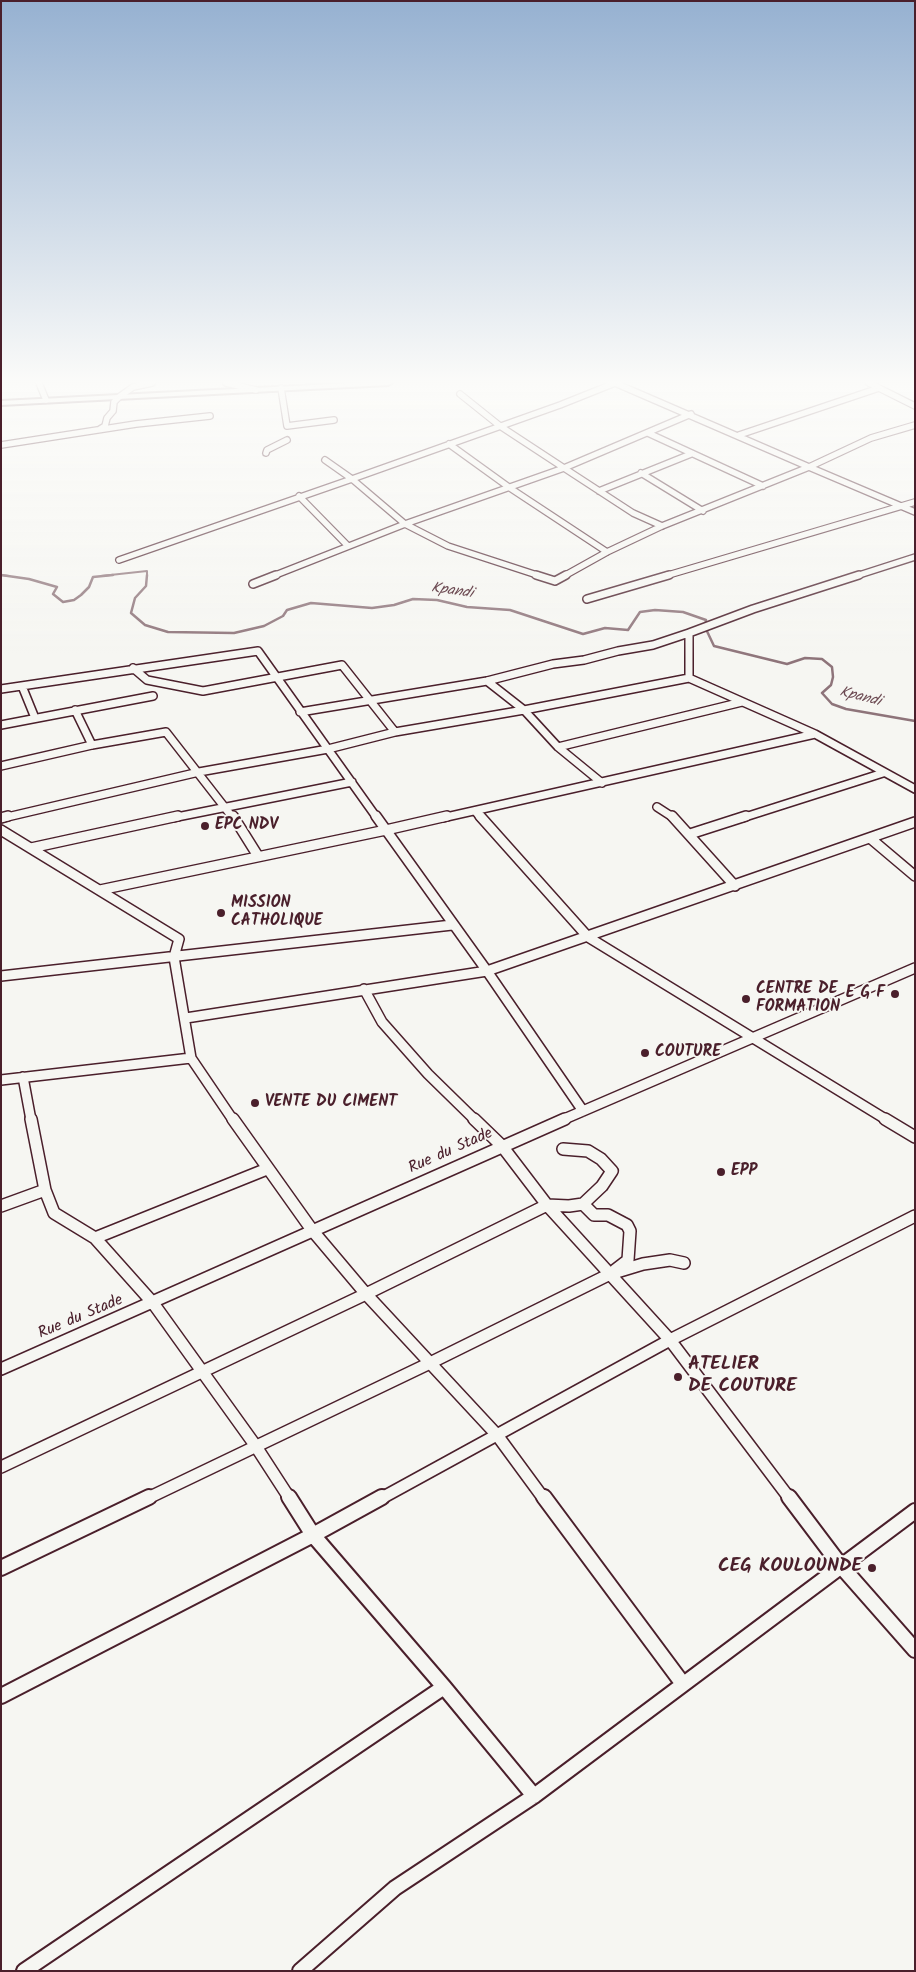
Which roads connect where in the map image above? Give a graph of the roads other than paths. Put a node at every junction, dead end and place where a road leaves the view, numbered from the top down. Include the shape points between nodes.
1 (346, 475) edge
2 (363, 475) edge
3 (492, 475) edge
4 (545, 475) edge
5 (575, 475) edge
6 (636, 475) edge
7 (644, 475) edge
8 (738, 475) edge
9 (790, 475) edge
10 (828, 475) edge
11 (352, 479) junction
12 (763, 486) junction
13 (510, 488) junction
14 (599, 491) junction
15 (298, 496) junction
16 (915, 502) edge
17 (903, 506) junction
18 (703, 511) junction
19 (915, 512) edge
20 (405, 524) junction
21 (662, 526) junction
22 (348, 546) junction
23 (607, 552) junction
24 (915, 557) edge
25 (119, 560) dead end
26 (904, 561) junction
27 (915, 567) edge
28 (253, 584) dead end
29 (587, 599) dead end
30 (692, 632) junction
31 (133, 668) junction
32 (277, 678) junction
33 (689, 678) junction
34 (487, 681) junction
35 (22, 686) junction
36 (1, 690) edge
37 (153, 696) dead end
38 (370, 699) junction
39 (742, 702) junction
40 (75, 710) junction
41 (524, 710) junction
42 (300, 712) junction
43 (35, 718) junction
44 (1, 725) edge
45 (394, 732) junction
46 (815, 734) junction
47 (92, 745) junction
48 (558, 747) junction
49 (328, 749) junction
50 (1, 766) edge
51 (199, 772) junction
52 (883, 773) junction
53 (352, 782) junction
54 (602, 783) junction
55 (915, 789) edge
56 (226, 806) junction
57 (657, 807) dead end
58 (475, 810) junction
59 (1, 818) edge
60 (915, 822) edge
61 (1, 830) edge
62 (386, 830) junction
63 (690, 834) junction
64 (870, 838) junction
65 (31, 848) junction
66 (258, 856) junction
67 (915, 876) edge
68 (735, 886) junction
69 (100, 890) junction
70 (452, 925) junction
71 (588, 937) junction
72 (174, 957) junction
73 (915, 968) edge
74 (487, 971) junction
75 (1, 976) edge
76 (364, 989) junction
77 (186, 1018) junction
78 (752, 1038) junction
79 (192, 1058) junction
80 (23, 1077) junction
81 (1, 1080) edge
82 (583, 1111) junction
83 (915, 1137) edge
84 (502, 1146) junction
85 (563, 1149) dead end
86 (266, 1169) junction
87 (44, 1190) junction
88 (583, 1204) junction
89 (547, 1205) junction
90 (1, 1206) edge
91 (915, 1216) edge
92 (312, 1230) junction
93 (95, 1238) junction
94 (684, 1262) dead end
95 (610, 1274) junction
96 (366, 1294) junction
97 (152, 1303) junction
98 (670, 1340) junction
99 (430, 1363) junction
100 (1, 1369) edge
101 (204, 1372) junction
102 (497, 1435) junction
103 (255, 1445) junction
104 (1, 1468) edge
105 (915, 1511) edge
106 (313, 1534) junction
107 (841, 1566) junction
108 (1, 1568) edge
109 (915, 1650) edge
110 (684, 1684) junction
111 (444, 1686) junction
112 (1, 1696) edge
113 (534, 1796) junction
114 (24, 1971) edge
115 (300, 1971) edge

1 - 11 street
2 - 11 street
3 - 13 street
4 - 13 street
5 - 14 street
6 - 14 street
7 - 18 street
8 - 12 street
9 - 12 street
10 - 17 street
11 - 15 street
11 - 20 street
12 - 18 street
13 - 20 street
13 - 23 street
14 - 21 street via 633,513
15 - 22 street
15 - 25 street
16 - 17 street
17 - 19 street
17 - 29 street
18 - 21 street
20 - 22 street
20 - 23 street via 448,546 556,581
21 - 23 street
22 - 28 street
24 - 26 street
26 - 27 street
26 - 30 street
30 - 33 street
30 - 34 street via 653,645 553,664
31 - 32 street via 147,680 203,692
31 - 32 street via 258,651
31 - 35 street
32 - 38 street via 342,665
32 - 42 street
33 - 39 street
33 - 41 street
34 - 38 street
34 - 41 street
35 - 36 street
35 - 43 street
37 - 40 street
38 - 42 street
38 - 45 street
39 - 46 street
39 - 48 street
40 - 43 street
40 - 47 street
41 - 45 street
41 - 48 street
42 - 49 street
43 - 44 street
45 - 49 street
46 - 52 street
46 - 54 street
47 - 50 street
47 - 51 street via 166,732
48 - 54 street
49 - 51 street
49 - 53 street
51 - 56 street
51 - 59 street
52 - 55 street
52 - 63 street
53 - 56 street
53 - 62 street
54 - 58 street
56 - 65 street
56 - 66 street
57 - 63 street via 670,814
58 - 62 street
58 - 71 street
60 - 64 street
61 - 65 street
62 - 66 street
62 - 70 street
63 - 68 street
64 - 67 street
64 - 68 street
65 - 69 street
66 - 69 street
68 - 71 street
69 - 72 street via 179,940
70 - 72 street
70 - 74 street
71 - 74 street
71 - 78 street
72 - 75 street
72 - 77 street
73 - 78 street, Rue du Stade
74 - 76 street
74 - 82 street
76 - 77 street
76 - 84 street via 382,1022 428,1074
77 - 79 street
78 - 82 street, Rue du Stade
78 - 83 street
79 - 80 street
79 - 86 street
80 - 81 street
80 - 87 street
82 - 84 street, Rue du Stade
84 - 89 street
84 - 92 street, Rue du Stade
85 - 88 street via 588,1151 612,1171
86 - 92 street
86 - 93 street
87 - 90 street
87 - 93 street via 54,1213
88 - 89 street
88 - 95 street via 594,1215 608,1215 627,1224 630,1232 628,1260
89 - 95 street
89 - 96 street
91 - 98 street
92 - 96 street
92 - 97 street, Rue du Stade
93 - 97 street
94 - 95 street via 670,1260 643,1264
95 - 98 street
95 - 99 street
96 - 99 street
96 - 101 street
97 - 100 street, Rue du Stade
97 - 101 street
98 - 102 street
98 - 107 street
99 - 102 street
99 - 103 street
101 - 103 street
101 - 104 street
102 - 106 street
102 - 110 street
103 - 106 street
103 - 108 street
105 - 107 street
106 - 111 street
106 - 112 street
107 - 109 street
107 - 110 street
110 - 113 street
111 - 113 street
111 - 114 street
113 - 115 street via 396,1888

